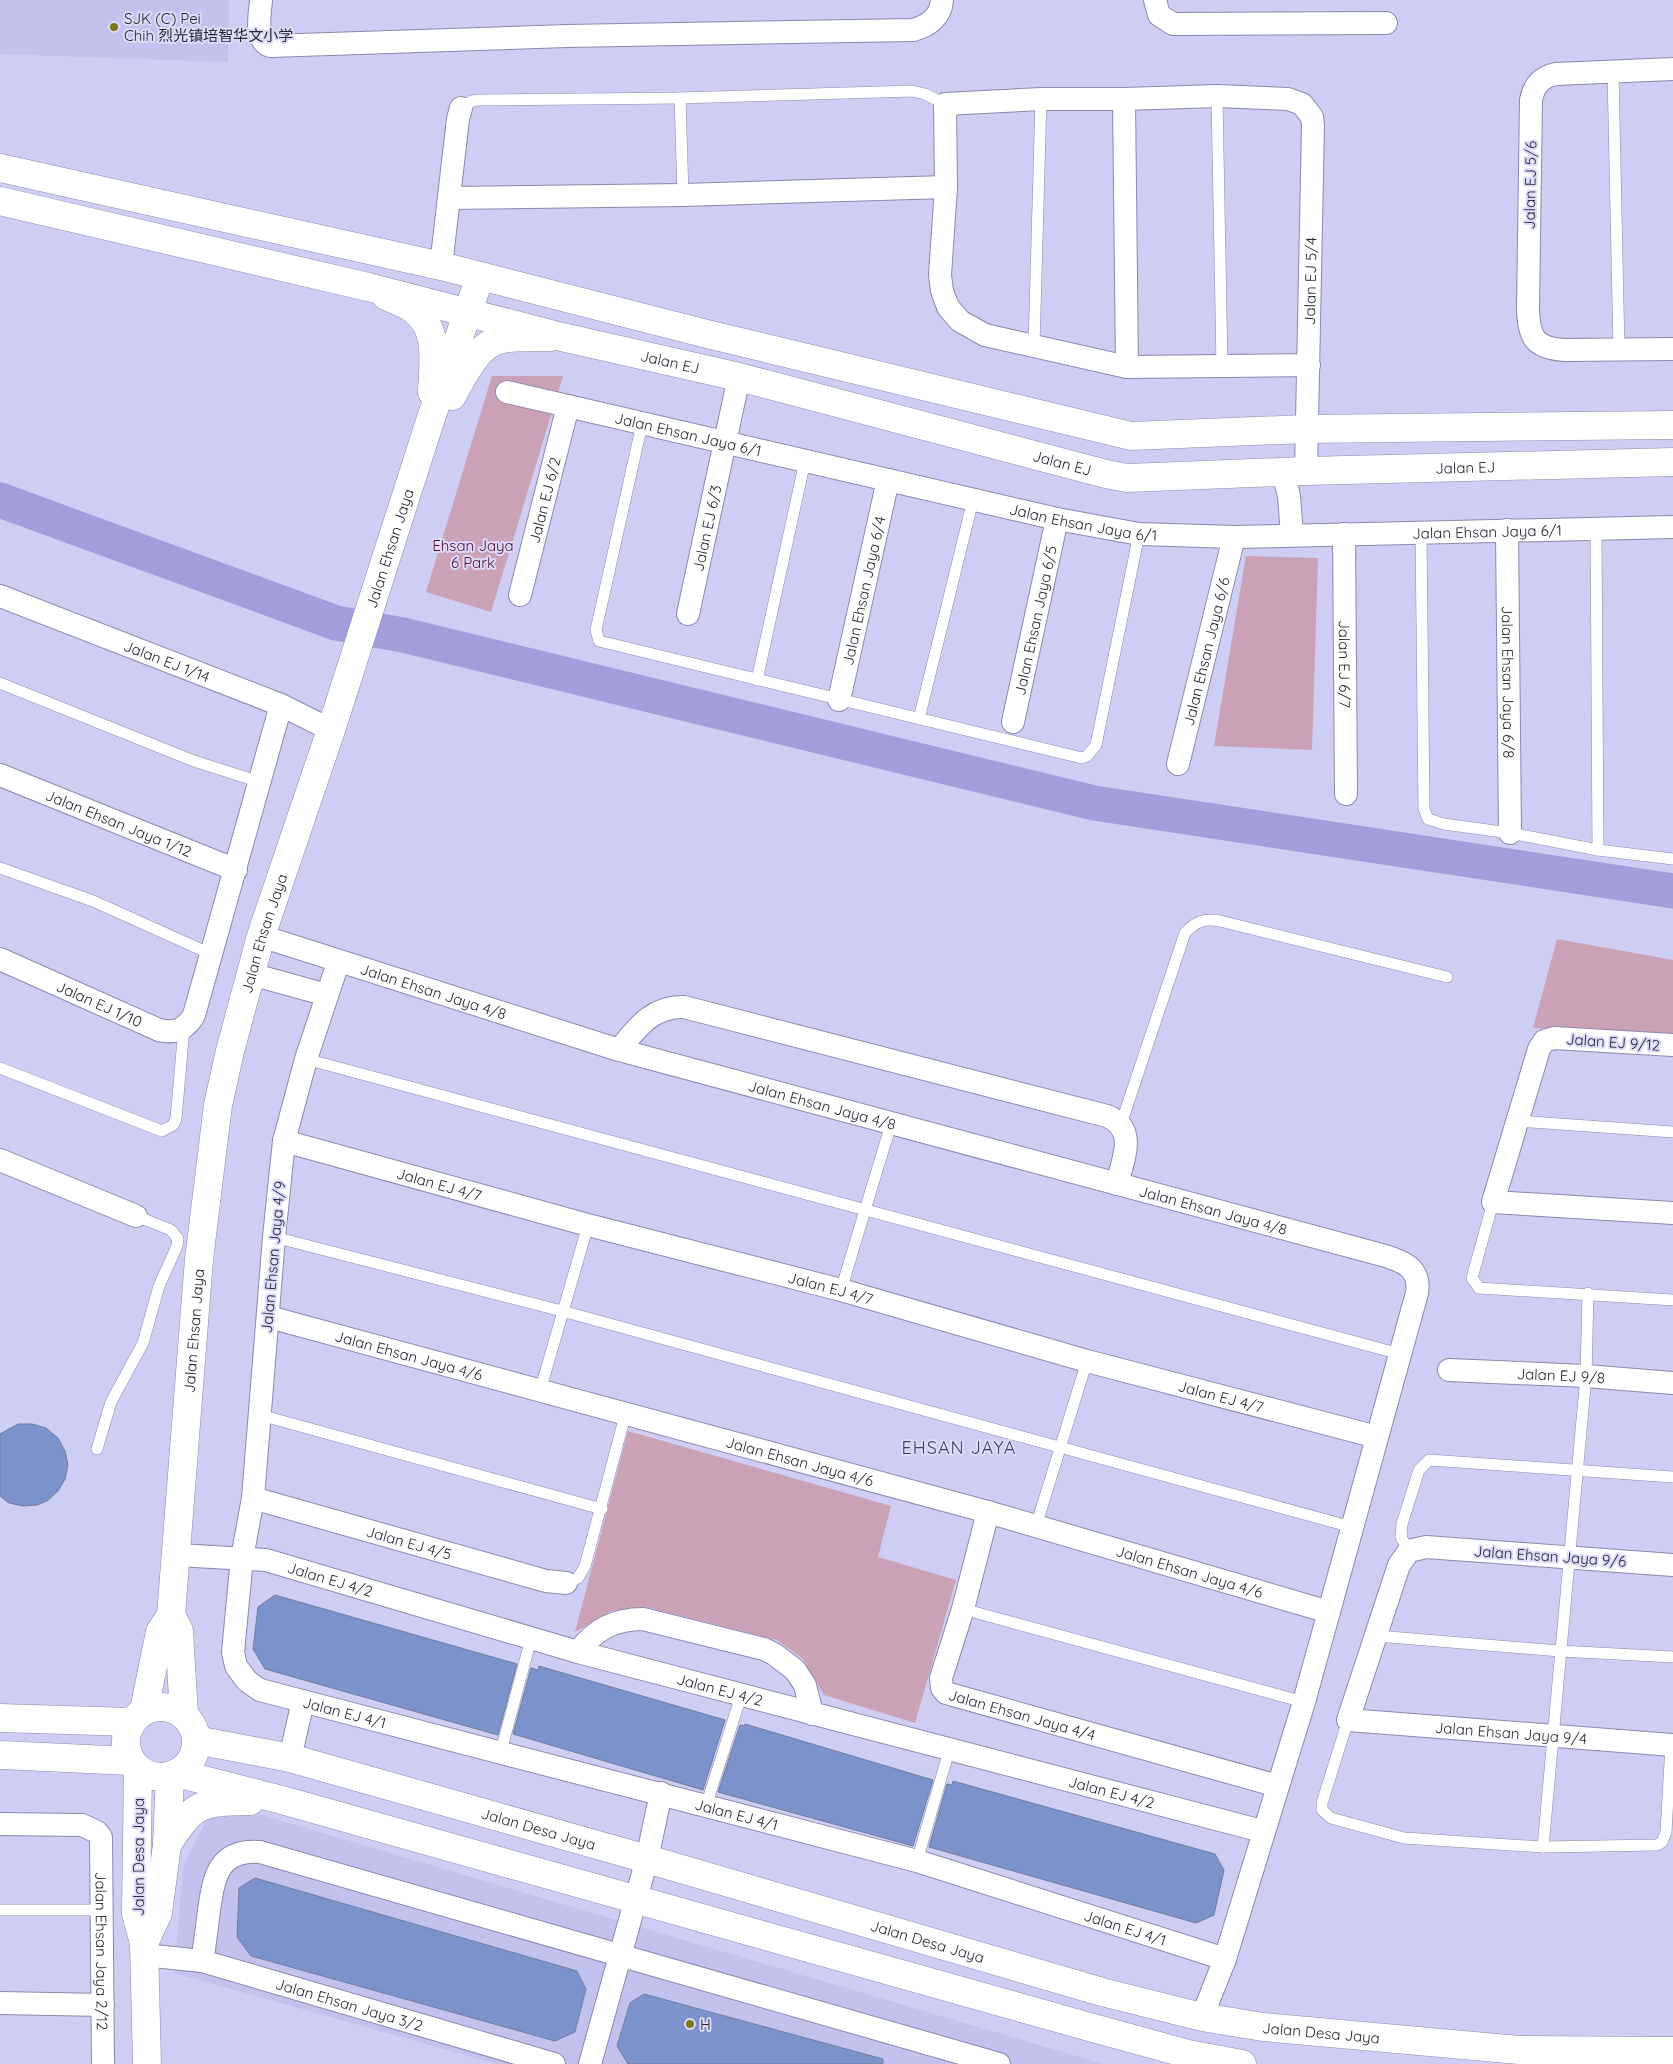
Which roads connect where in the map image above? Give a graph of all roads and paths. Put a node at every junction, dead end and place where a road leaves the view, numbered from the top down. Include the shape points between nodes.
1 (261, 0) edge
2 (942, 0) edge
3 (1155, 0) edge
4 (1386, 23) dead end
5 (1673, 69) edge
6 (1614, 70) junction
7 (1217, 96) junction
8 (680, 98) junction
9 (1041, 99) junction
10 (1124, 100) junction
11 (945, 104) junction
12 (461, 108) joint
13 (0, 168) edge
14 (946, 187) junction
15 (683, 195) junction
16 (449, 198) junction
17 (0, 201) edge
18 (441, 266) junction
19 (480, 277) junction
20 (368, 287) junction
21 (469, 312) junction
22 (562, 337) junction
23 (1034, 346) junction
24 (1673, 349) edge
25 (1619, 350) junction
26 (1309, 365) junction
27 (1222, 366) junction
28 (1127, 367) junction
29 (739, 377) junction
30 (507, 392) dead end
31 (568, 406) junction
32 (642, 424) junction
33 (1673, 425) edge
34 (1306, 429) junction
35 (428, 430) junction
36 (725, 443) junction
37 (805, 461) junction
38 (1673, 462) edge
39 (1295, 472) junction
40 (888, 480) junction
41 (973, 500) junction
42 (1057, 519) junction
43 (1673, 526) edge
44 (1596, 528) junction
45 (1507, 530) junction
46 (1421, 532) junction
47 (1138, 534) junction
48 (1344, 534) junction
49 (1292, 536) junction
50 (1234, 537) junction
51 (520, 595) dead end
52 (0, 596) edge
53 (688, 614) dead end
54 (757, 680) junction
55 (0, 683) edge
56 (839, 700) junction
57 (281, 705) junction
58 (919, 719) junction
59 (1013, 722) dead end
60 (331, 730) junction
61 (1178, 764) dead end
62 (0, 774) edge
63 (260, 782) junction
64 (1346, 794) dead end
65 (1510, 833) junction
66 (1598, 850) junction
67 (1673, 859) edge
68 (0, 868) edge
69 (236, 870) junction
70 (261, 936) junction
71 (211, 954) junction
72 (338, 963) junction
73 (2, 965) edge
74 (251, 974) junction
75 (1447, 977) dead end
76 (327, 995) junction
77 (189, 1021) junction
78 (1673, 1045) edge
79 (619, 1050) junction
80 (306, 1058) junction
81 (0, 1068) edge
82 (1518, 1121) junction
83 (891, 1124) junction
84 (1120, 1124) junction
85 (1673, 1132) edge
86 (284, 1141) junction
87 (0, 1160) edge
88 (1116, 1184) junction
89 (1493, 1202) junction
90 (865, 1210) junction
91 (1673, 1213) edge
92 (136, 1216) joint
93 (588, 1225) junction
94 (274, 1237) junction
95 (841, 1290) junction
96 (1588, 1293) junction
97 (1673, 1300) edge
98 (562, 1311) junction
99 (268, 1317) junction
100 (1400, 1354) junction
101 (1087, 1361) junction
102 (1449, 1370) dead end
103 (1586, 1376) junction
104 (1673, 1384) edge
105 (540, 1390) junction
106 (260, 1415) junction
107 (625, 1416) junction
108 (1377, 1437) junction
109 (1062, 1448) junction
110 (97, 1449) dead end
111 (1576, 1471) junction
112 (1673, 1477) edge
113 (253, 1498) junction
114 (602, 1509) junction
115 (988, 1512) junction
116 (1036, 1526) junction
117 (1352, 1528) junction
118 (1418, 1549) junction
119 (178, 1555) junction
120 (242, 1558) junction
121 (1569, 1559) junction
122 (1673, 1565) edge
123 (566, 1583) joint
124 (963, 1609) junction
125 (1329, 1612) junction
126 (171, 1615) junction
127 (1377, 1636) junction
128 (531, 1639) junction
129 (1560, 1651) junction
130 (578, 1652) junction
131 (1673, 1657) edge
132 (247, 1681) joint
133 (741, 1696) junction
134 (303, 1701) junction
135 (1304, 1702) junction
136 (812, 1714) junction
137 (184, 1715) junction
138 (138, 1716) junction
139 (0, 1718) edge
140 (1348, 1720) junction
141 (1552, 1735) junction
142 (196, 1740) junction
143 (1672, 1745) edge
144 (501, 1751) junction
145 (948, 1751) junction
146 (0, 1755) edge
147 (290, 1758) junction
148 (134, 1765) junction
149 (173, 1775) junction
150 (380, 1785) junction
151 (1278, 1786) junction
152 (662, 1793) junction
153 (282, 1800) junction
154 (706, 1806) junction
155 (365, 1823) junction
156 (0, 1824) edge
157 (1262, 1831) junction
158 (167, 1845) junction
159 (1543, 1847) junction
160 (646, 1859) junction
161 (917, 1861) junction
162 (636, 1899) junction
163 (0, 1910) edge
164 (102, 1910) junction
165 (144, 1949) junction
166 (620, 1955) junction
167 (1225, 1959) junction
168 (202, 1961) junction
169 (0, 2003) edge
170 (103, 2005) junction
171 (1202, 2017) junction
172 (1673, 2051) edge
173 (948, 2057) edge
174 (102, 2064) edge
175 (147, 2064) edge
176 (554, 2064) edge
177 (590, 2064) edge
178 (998, 2064) edge
179 (1242, 2064) edge

1 - 2 street via 260,35 270,46 567,36 913,30 938,16
3 - 4 street via 1158,14 1173,24
5 - 6 street, Jalan EJ 5/6
6 - 25 lane
6 - 25 street, Jalan EJ 5/6 via 1548,76 1536,85 1531,100 1528,317 1534,339 1546,348
7 - 10 street, Jalan EJ 5/4
7 - 26 street, Jalan EJ 5/4 via 1295,100 1312,117
7 - 27 lane
8 - 11 lane via 912,91
8 - 12 lane via 472,100
8 - 15 lane
9 - 10 street, Jalan EJ 5/4
9 - 11 street, Jalan EJ 5/4
9 - 23 lane
10 - 28 street
11 - 14 street
12 - 16 street
13 - 18 main road
14 - 15 street
14 - 23 street via 940,275 948,308 960,321 979,332
15 - 16 street
16 - 18 street
17 - 20 main road
18 - 19 main road
19 - 21 main road, Jalan Ehsan Jaya
19 - 34 main road via 1131,436
20 - 21 main road, Jalan EJ
20 - 35 main road via 415,310 430,330 433,351
21 - 22 main road, Jalan EJ
21 - 35 main road, Jalan Ehsan Jaya
22 - 29 main road, Jalan EJ
22 - 35 main road via 502,338 487,346 473,360
23 - 28 street
24 - 25 street, Jalan EJ 5/6
26 - 27 street
26 - 34 street, Jalan EJ 5/4
27 - 28 street
29 - 36 street, Jalan EJ 6/3
29 - 39 main road, Jalan EJ via 1106,474 1145,478
30 - 31 street, Jalan Ehsan Jaya 6/1
31 - 32 street, Jalan Ehsan Jaya 6/1
31 - 51 street, Jalan EJ 6/2
32 - 36 street, Jalan Ehsan Jaya 6/1
32 - 54 lane via 596,630 597,638 602,642
33 - 34 main road
34 - 39 street, Jalan EJ 5/4
35 - 60 main road, Jalan Ehsan Jaya
36 - 37 street, Jalan Ehsan Jaya 6/1
36 - 53 street, Jalan EJ 6/3
37 - 40 street, Jalan Ehsan Jaya 6/1
37 - 54 lane
38 - 39 main road, Jalan EJ
39 - 49 street, Jalan EJ 5/4 via 1289,496
40 - 41 street, Jalan Ehsan Jaya 6/1
40 - 56 street, Jalan Ehsan Jaya 6/4
41 - 42 street, Jalan Ehsan Jaya 6/1
41 - 58 lane
42 - 47 street, Jalan Ehsan Jaya 6/1
42 - 59 street, Jalan Ehsan Jaya 6/5
43 - 44 street, Jalan Ehsan Jaya 6/1
44 - 45 street, Jalan Ehsan Jaya 6/1
44 - 66 lane
45 - 46 street, Jalan Ehsan Jaya 6/1
45 - 65 street, Jalan Ehsan Jaya 6/8
46 - 48 street, Jalan Ehsan Jaya 6/1
46 - 65 lane via 1425,814 1433,822
47 - 50 street, Jalan Ehsan Jaya 6/1
47 - 58 lane via 1096,745 1087,756 1082,758
48 - 49 street, Jalan Ehsan Jaya 6/1
48 - 64 street, Jalan EJ 6/7
49 - 50 street, Jalan Ehsan Jaya 6/1
50 - 61 street, Jalan Ehsan Jaya 6/6
52 - 57 street, Jalan EJ 1/14
54 - 56 lane
55 - 63 lane via 194,761
56 - 58 lane
57 - 60 street, Jalan EJ 1/14
57 - 63 street
60 - 70 main road, Jalan Ehsan Jaya
62 - 69 street, Jalan Ehsan Jaya 1/12
63 - 69 street
65 - 66 lane
66 - 67 lane
68 - 71 lane via 92,901
69 - 71 street
70 - 72 street, Jalan Ehsan Jaya 4/8
70 - 74 main road, Jalan Ehsan Jaya
71 - 77 street
72 - 76 street, Jalan Ehsan Jaya 4/9
72 - 79 street, Jalan Ehsan Jaya 4/8
73 - 77 street, Jalan EJ 1/10 via 158,1030 176,1031
74 - 76 street
74 - 119 main road, Jalan Ehsan Jaya via 218,1105 211,1156 191,1345
75 - 84 lane via 1220,921 1202,920 1185,933
76 - 80 street, Jalan Ehsan Jaya 4/9
77 - 81 lane via 176,1118 173,1125 162,1131
78 - 82 street, Jalan EJ 9/12 via 1554,1038 1544,1041
79 - 83 street, Jalan Ehsan Jaya 4/8
79 - 84 street via 650,1016 672,1006 684,1007 1107,1116
80 - 86 street, Jalan Ehsan Jaya 4/9
80 - 90 lane
82 - 85 lane
82 - 89 street
83 - 88 street, Jalan Ehsan Jaya 4/8
83 - 90 lane
84 - 88 street via 1127,1140
86 - 93 street, Jalan EJ 4/7
86 - 94 street, Jalan Ehsan Jaya 4/9
87 - 92 street
88 - 100 street, Jalan Ehsan Jaya 4/8 via 1408,1264 1419,1286
89 - 91 street
89 - 96 lane via 1472,1278 1474,1284 1485,1290
90 - 95 lane
90 - 100 lane
92 - 110 lane via 171,1230 178,1246 159,1286 143,1343 111,1402
93 - 95 street, Jalan EJ 4/7
93 - 98 lane
94 - 98 lane
94 - 99 street, Jalan Ehsan Jaya 4/9
95 - 101 street, Jalan EJ 4/7
96 - 97 lane
96 - 103 lane
98 - 105 lane
98 - 109 lane
99 - 105 street, Jalan Ehsan Jaya 4/6
99 - 106 street, Jalan Ehsan Jaya 4/9
100 - 108 street, Jalan Ehsan Jaya 4/8
101 - 108 street, Jalan EJ 4/7
101 - 109 lane
102 - 103 street, Jalan EJ 9/8
103 - 104 street, Jalan EJ 9/8
103 - 111 lane
105 - 107 street, Jalan Ehsan Jaya 4/6
106 - 113 street, Jalan Ehsan Jaya 4/9
106 - 114 lane
107 - 114 lane
107 - 115 street, Jalan Ehsan Jaya 4/6
108 - 117 street, Jalan Ehsan Jaya 4/8
109 - 116 lane
109 - 117 lane
111 - 112 lane
111 - 118 lane via 1434,1459 1425,1462 1419,1470 1401,1530 1403,1543
111 - 121 lane
113 - 120 street, Jalan Ehsan Jaya 4/9
113 - 123 street, Jalan EJ 4/5 via 546,1581
114 - 123 lane via 585,1566 578,1578
115 - 116 street, Jalan Ehsan Jaya 4/6
115 - 124 street, Jalan Ehsan Jaya 4/4
116 - 125 street, Jalan Ehsan Jaya 4/6
117 - 125 street, Jalan Ehsan Jaya 4/8
118 - 121 street, Jalan Ehsan Jaya 9/6
118 - 127 street via 1399,1565
119 - 120 street, Jalan EJ 4/2
119 - 126 main road, Jalan Ehsan Jaya
120 - 128 street, Jalan EJ 4/2 via 266,1560
120 - 132 street, Jalan Ehsan Jaya 4/9 via 232,1652 236,1666
121 - 122 street, Jalan Ehsan Jaya 9/6
121 - 129 lane
124 - 135 lane
124 - 151 street, Jalan Ehsan Jaya 4/4 via 941,1678 946,1693
125 - 135 street, Jalan Ehsan Jaya 4/8
126 - 137 main road, Jalan Ehsan Jaya via 179,1631
126 - 138 main road, Jalan Ehsan Jaya via 160,1632
127 - 129 lane
127 - 140 street
128 - 130 street, Jalan EJ 4/2
128 - 144 lane
129 - 131 lane
129 - 141 lane
130 - 133 street, Jalan EJ 4/2
130 - 136 street via 595,1632 630,1619 643,1619 764,1649 795,1670 805,1685
132 - 134 street, Jalan EJ 4/1 via 260,1690
133 - 136 street, Jalan EJ 4/2
133 - 154 lane
134 - 144 street, Jalan EJ 4/1
134 - 147 street
135 - 151 street, Jalan Ehsan Jaya 4/8
136 - 145 street, Jalan EJ 4/2
137 - 138 main road via 165,1706
137 - 142 main road via 195,1730
138 - 139 main road
138 - 148 main road via 126,1737 127,1754
140 - 141 street, Jalan Ehsan Jaya 9/4
140 - 159 lane via 1322,1803 1326,1815 1404,1838
141 - 143 street, Jalan Ehsan Jaya 9/4
141 - 159 lane
142 - 147 main road, Jalan Desa Jaya
142 - 149 main road via 194,1756
143 - 159 lane via 1666,1832 1662,1842 1652,1846
144 - 152 street, Jalan EJ 4/1
145 - 157 street, Jalan EJ 4/2
145 - 161 lane
146 - 148 main road
147 - 150 main road, Jalan Desa Jaya
148 - 149 main road via 148,1775
148 - 165 main road, Jalan Desa Jaya via 136,1914
149 - 153 main road
149 - 158 main road, Jalan Desa Jaya
150 - 155 main road
150 - 160 main road, Jalan Desa Jaya
151 - 157 street, Jalan Ehsan Jaya 4/8
152 - 154 street, Jalan EJ 4/1
152 - 160 street
153 - 155 main road
153 - 158 main road via 221,1801 201,1806 187,1815
154 - 161 street, Jalan EJ 4/1
155 - 162 main road
156 - 164 street, Jalan Ehsan Jaya 2/12 via 82,1824 97,1832 101,1837
157 - 167 street, Jalan Ehsan Jaya 4/8
158 - 165 main road, Jalan Desa Jaya via 158,1913
160 - 162 street
160 - 171 main road, Jalan Desa Jaya via 1102,1992
161 - 167 street, Jalan EJ 4/1
162 - 166 street
162 - 179 main road via 1188,2054
163 - 164 lane
164 - 170 street, Jalan Ehsan Jaya 2/12
165 - 168 street, Jalan Ehsan Jaya 3/2
165 - 175 main road, Jalan Desa Jaya
166 - 168 street via 251,1851 242,1852 225,1862 214,1878
166 - 173 street
166 - 177 street
167 - 171 street, Jalan Ehsan Jaya 4/8
168 - 176 street, Jalan Ehsan Jaya 3/2
169 - 170 street
170 - 174 street, Jalan Ehsan Jaya 2/12
171 - 172 main road, Jalan Desa Jaya via 1264,2027 1519,2050
173 - 178 street

